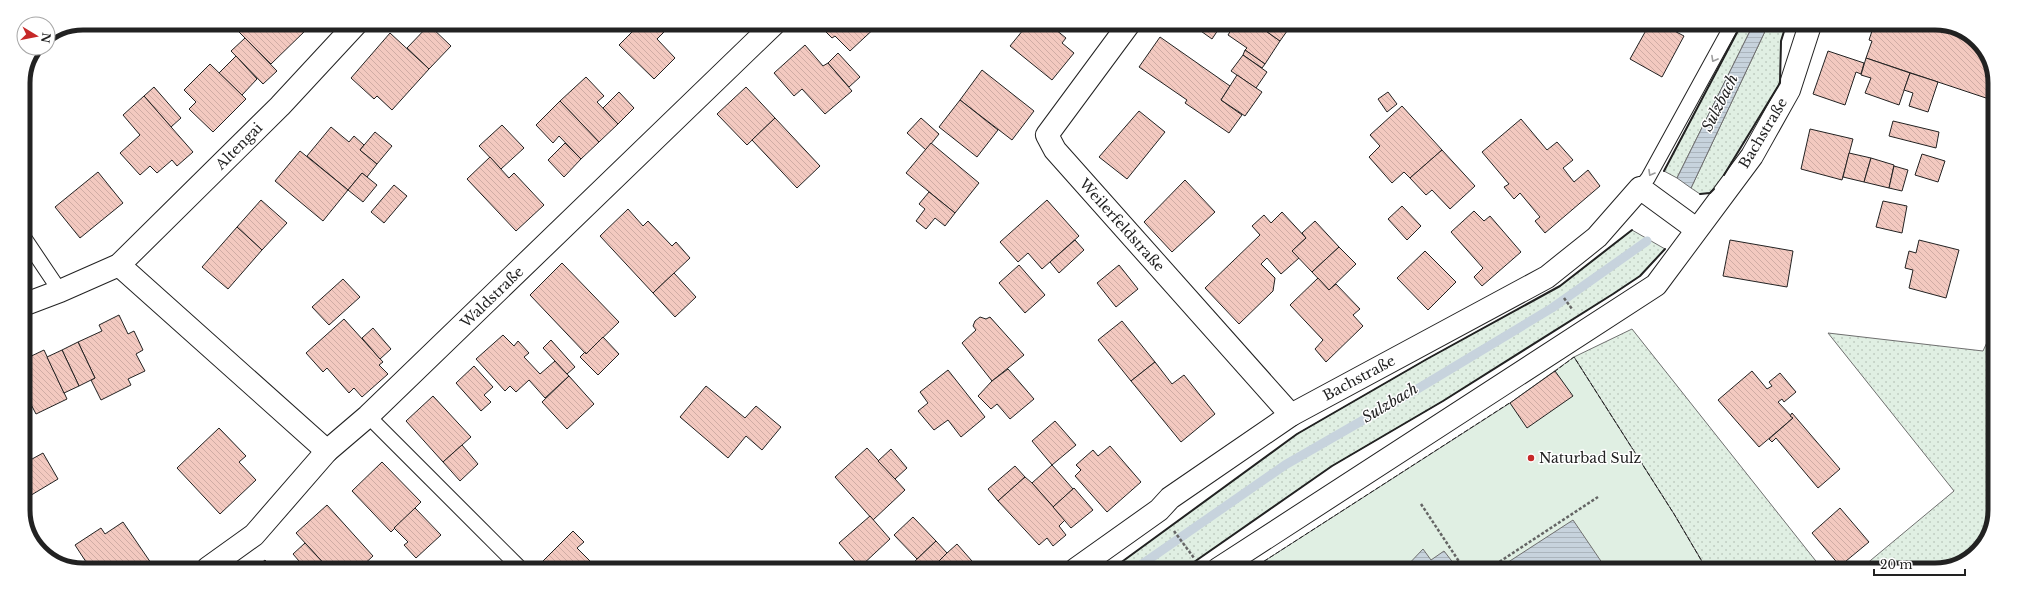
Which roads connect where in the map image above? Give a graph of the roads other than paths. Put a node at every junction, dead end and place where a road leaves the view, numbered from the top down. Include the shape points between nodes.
1 (351, 30) edge
2 (768, 30) edge
3 (1125, 30) edge
4 (1729, 30) edge
5 (1808, 30) edge
6 (1640, 188) junction
7 (1696, 229) junction
8 (30, 246) edge
9 (119, 265) junction
10 (60, 291) junction
11 (30, 302) edge
12 (1291, 415) junction
13 (368, 416) junction
14 (327, 452) junction
15 (215, 563) edge
16 (515, 563) edge
17 (1084, 563) edge
18 (1227, 563) edge

1 - 9 street, Altengai via 280,106
2 - 13 street, Waldstraße
3 - 12 street, Weilerfeldstraße via 1047,135 1055,150
4 -> 6 lane, Bachstraße via 1648,178
5 - 7 street, Bachstraße via 1789,90 1756,149
6 - 7 street
6 - 12 street, Bachstraße via 1597,237 1547,277
7 - 18 street, Bachstraße via 1656,284 1646,292
8 - 10 lane
9 - 10 street, Altengai
9 - 14 street
10 - 11 street, Altengai
12 - 17 street, Bachstraße via 1170,498 1159,510
13 - 14 street, Waldstraße
13 - 16 lane
14 - 15 street, Waldstraße via 254,535

